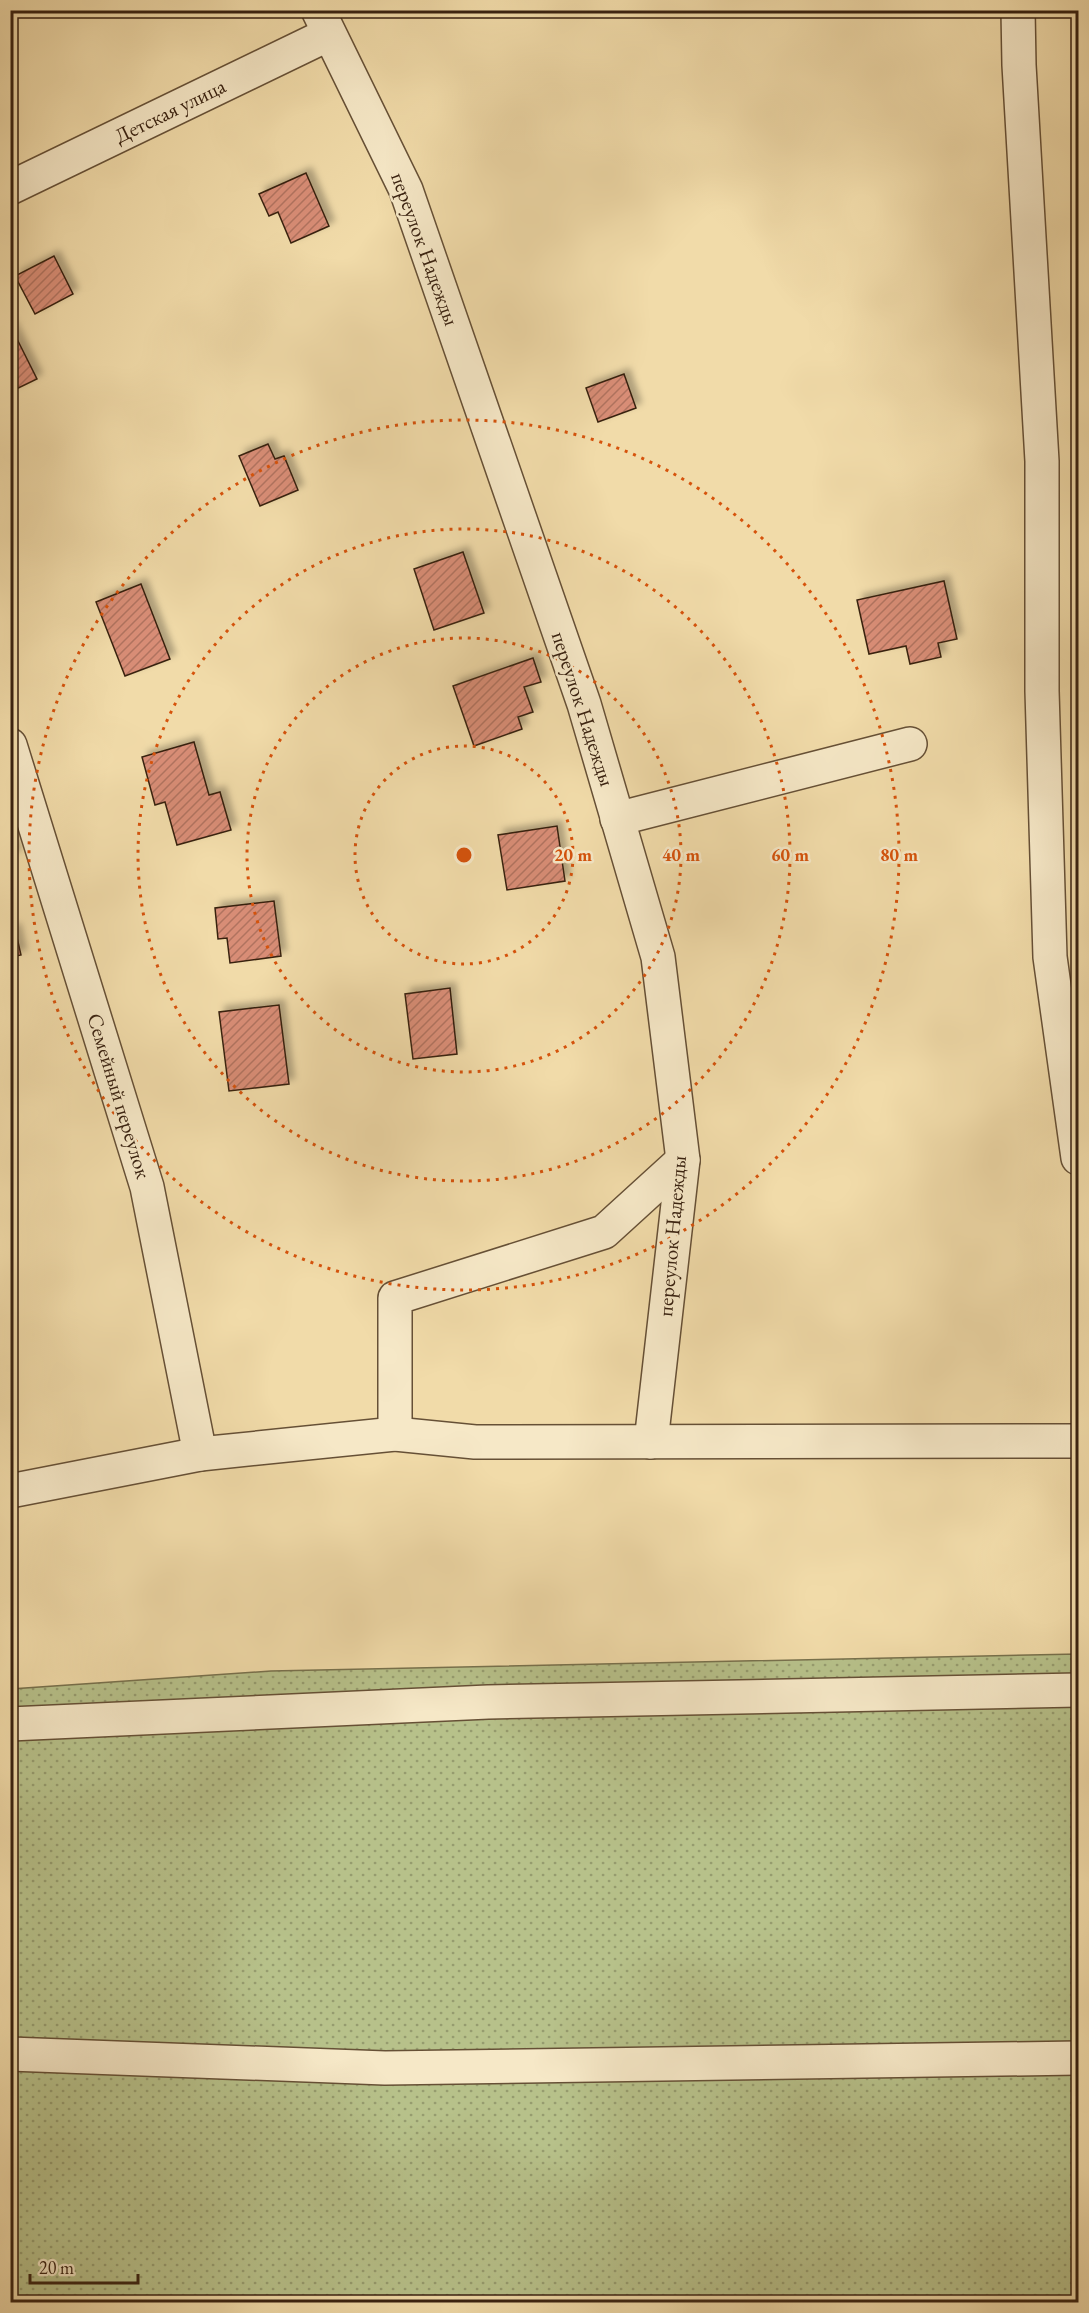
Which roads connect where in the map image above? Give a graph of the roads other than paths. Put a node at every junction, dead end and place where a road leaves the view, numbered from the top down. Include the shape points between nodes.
1 (1018, 10) edge
2 (324, 22) edge
3 (10, 188) edge
4 (910, 744) dead end
5 (10, 745) edge
6 (617, 819) junction
7 (1078, 1158) edge
8 (682, 1160) junction
9 (395, 1434) junction
10 (1078, 1441) edge
11 (651, 1442) junction
12 (200, 1454) junction
13 (10, 1491) edge
14 (1078, 1690) edge
15 (10, 1724) edge
16 (10, 2054) edge
17 (1078, 2058) edge

1 - 7 street via 1042,460 1042,691 1050,957
2 - 3 street, Детская улица
2 - 6 street, переулок Надежды via 406,190 584,704
4 - 6 street
5 - 12 street, Семейный переулок via 147,1187
6 - 8 street, переулок Надежды via 658,957
8 - 9 street via 604,1232 394,1298
8 - 11 street, переулок Надежды
9 - 11 street via 475,1442
9 - 12 street
10 - 11 street
12 - 13 street
14 - 15 street via 488,1702
16 - 17 street via 385,2067

